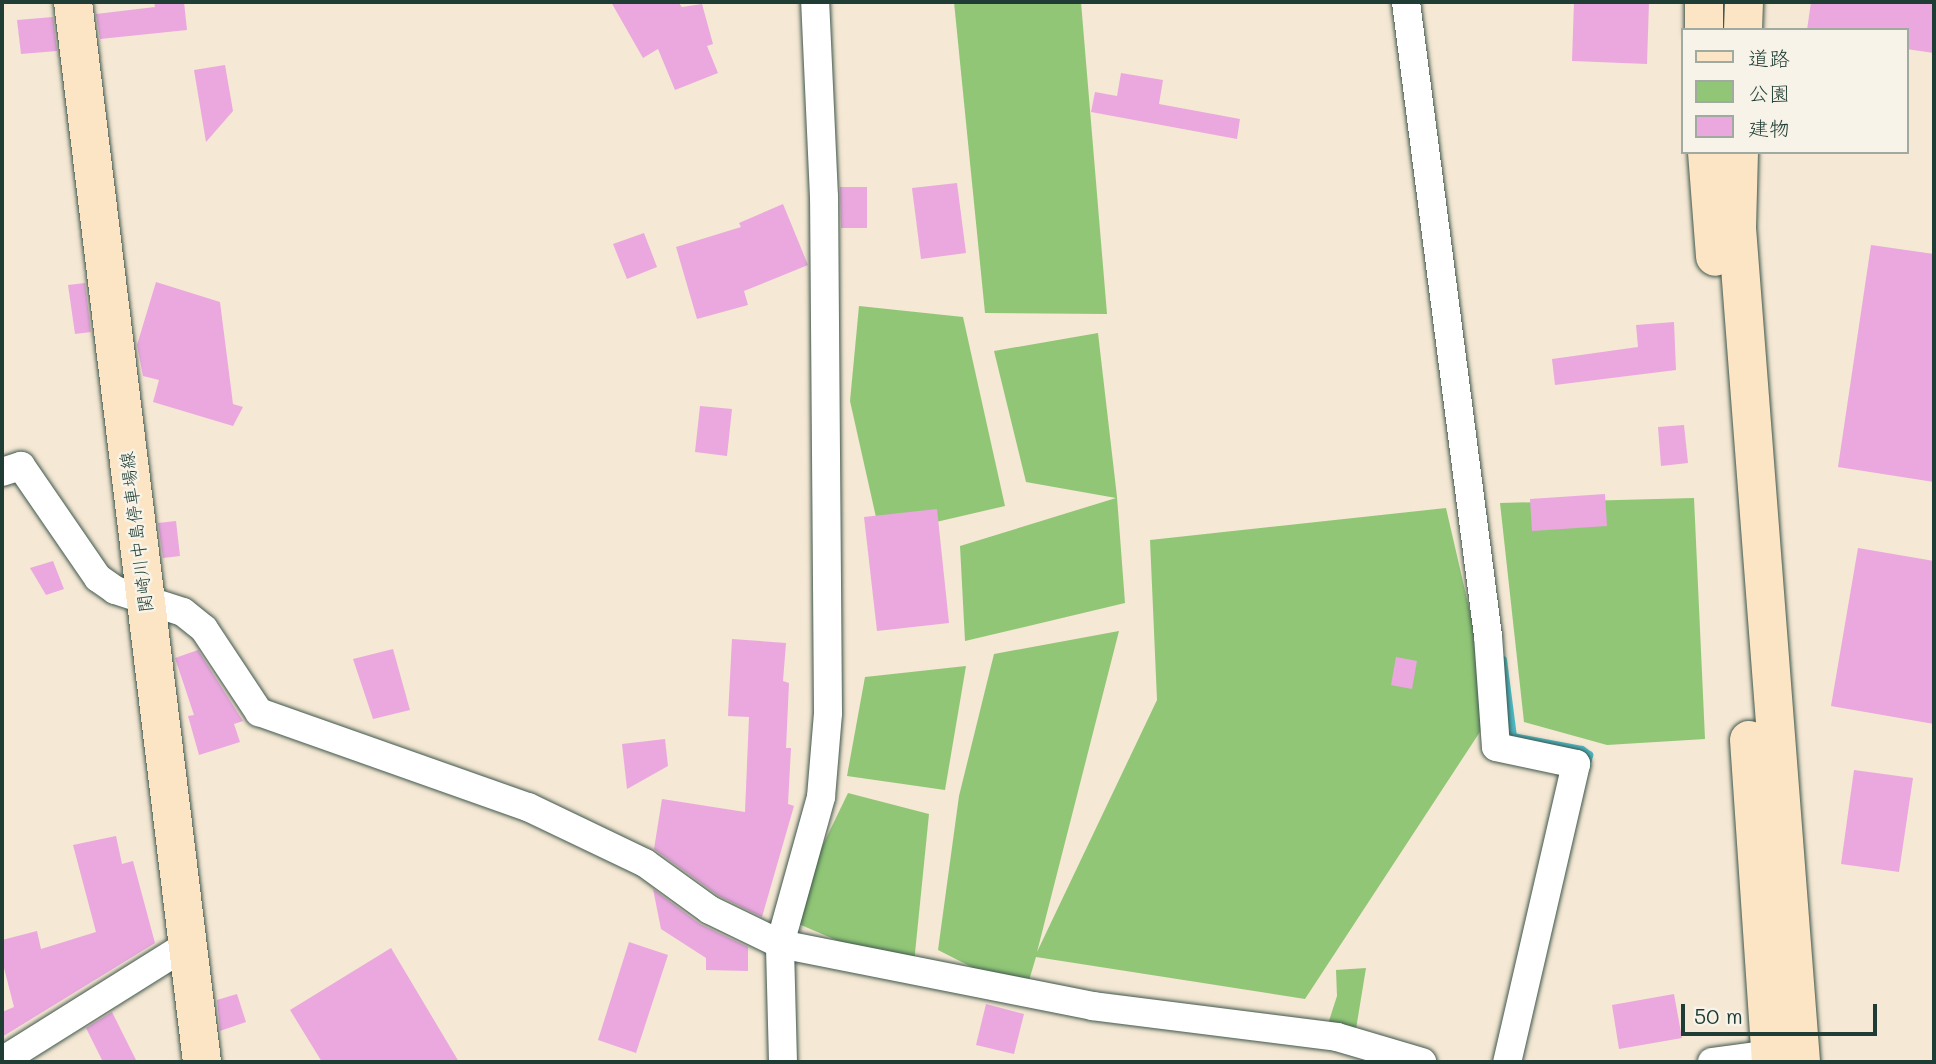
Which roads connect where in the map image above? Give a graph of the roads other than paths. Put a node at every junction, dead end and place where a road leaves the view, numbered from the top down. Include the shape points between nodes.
1 (73, 2) edge
2 (815, 2) edge
3 (1406, 2) edge
4 (1746, 10) edge
5 (1704, 14) edge
6 (1707, 154) edge
7 (1739, 154) edge
8 (2, 472) edge
9 (145, 602) junction
10 (190, 943) junction
11 (779, 944) junction
12 (1781, 1060) edge
13 (2, 1061) edge
14 (202, 1062) edge
15 (783, 1062) edge
16 (1422, 1062) edge
17 (1507, 1062) edge
18 (1712, 1062) edge

1 - 9 street, 関崎川中島停車場線
2 - 11 street via 824,197 828,713 821,797
3 - 17 street via 1487,622 1496,747 1576,764
4 - 5 street
6 - 12 street
7 - 12 street via 1737,228
8 - 9 street via 21,466 98,578
9 - 10 street, 関崎川中島停車場線
9 - 11 street via 183,612 204,629 259,712 528,807 645,863 710,910
10 - 13 street
10 - 14 street, 関崎川中島停車場線
11 - 15 street
11 - 16 street via 1092,1006 1337,1037
12 - 18 street

